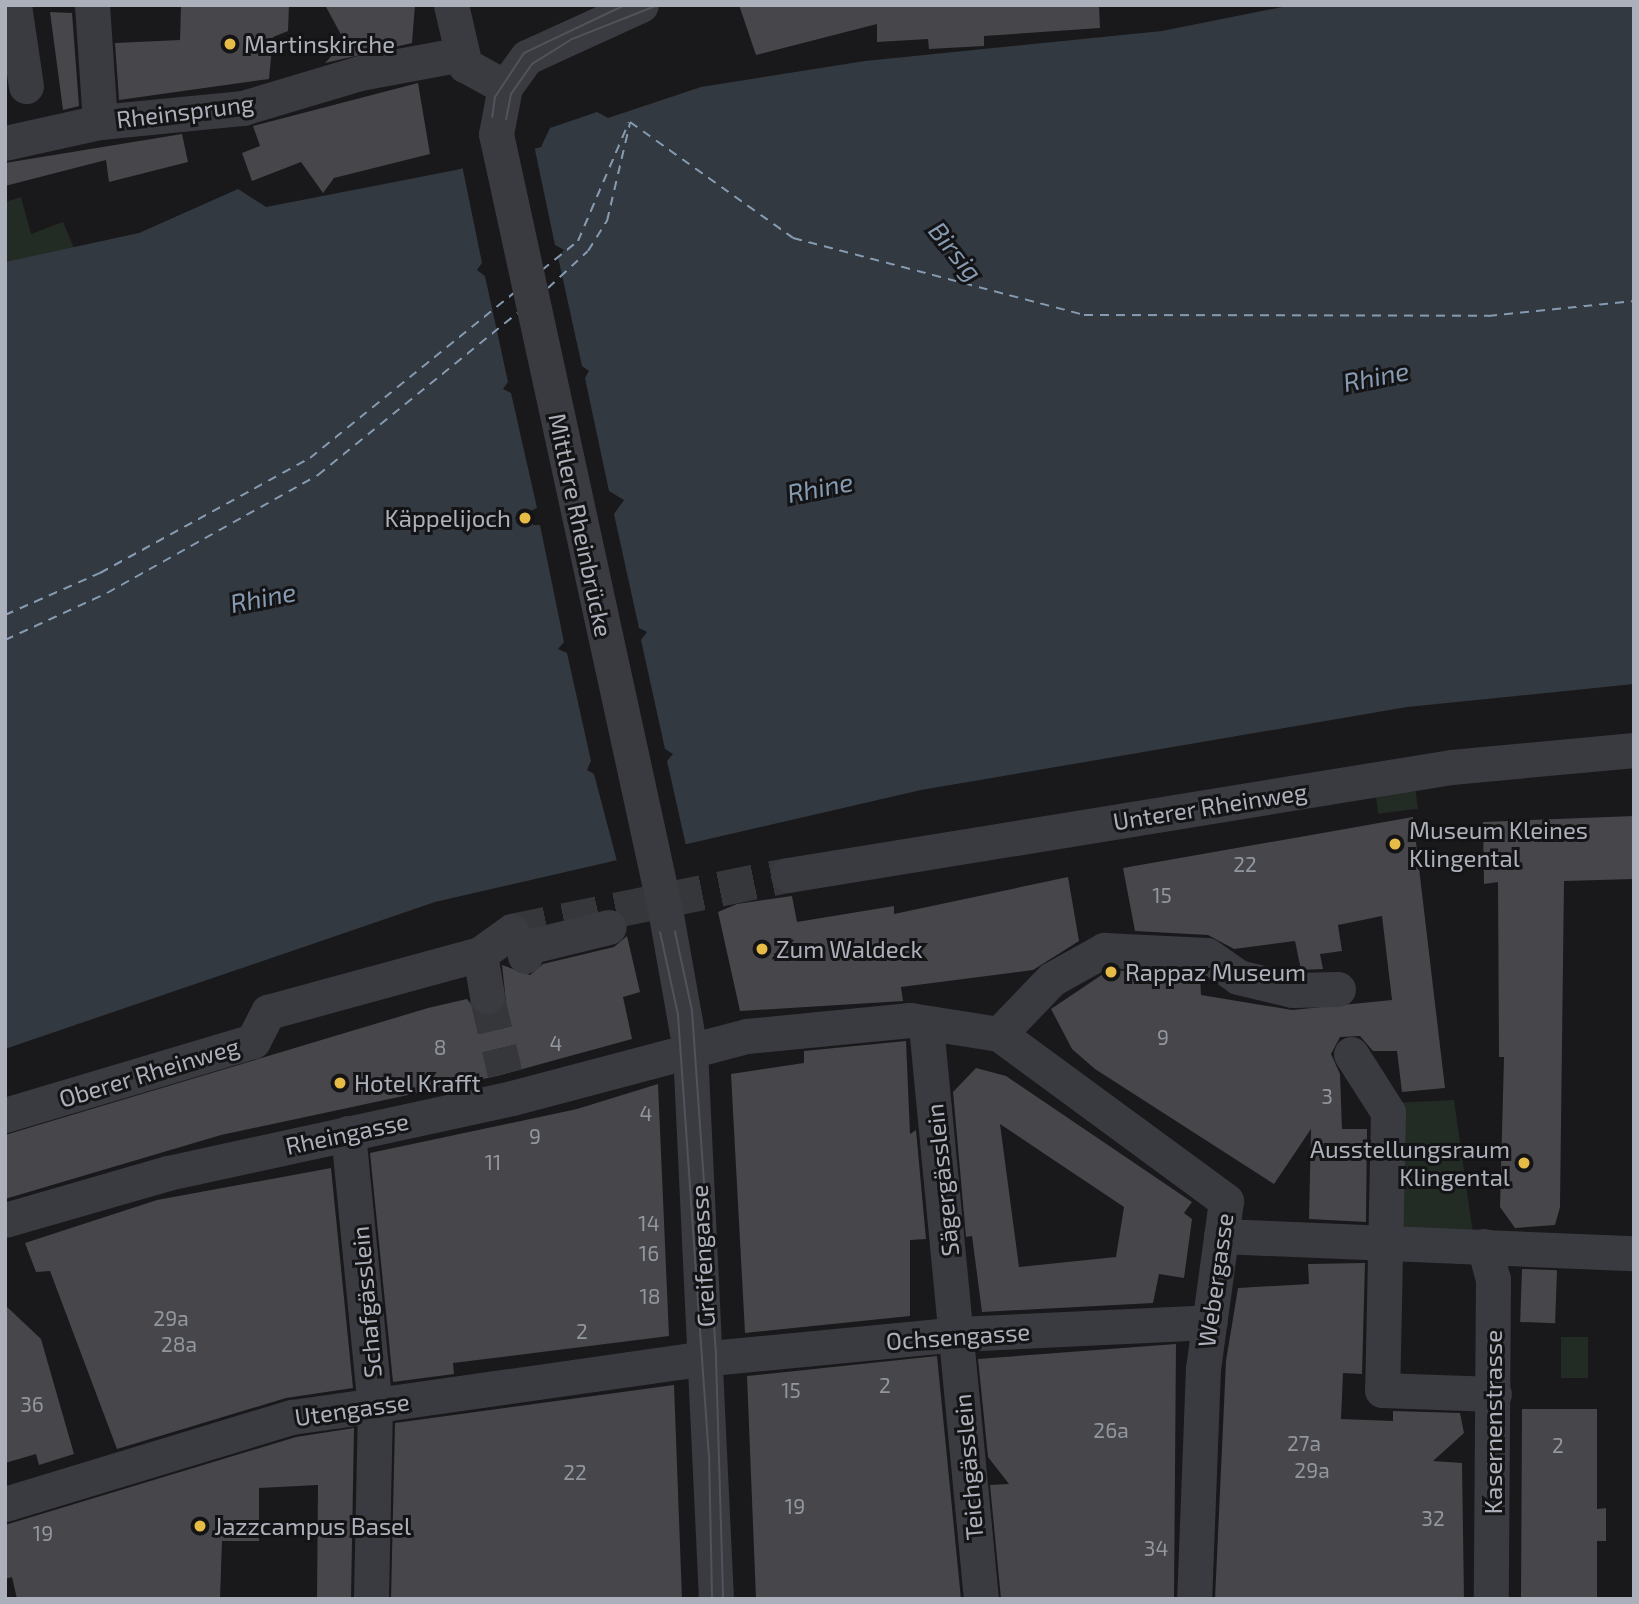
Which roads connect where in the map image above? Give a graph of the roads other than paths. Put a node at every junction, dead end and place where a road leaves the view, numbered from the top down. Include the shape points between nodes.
1 (14, 5) edge
2 (92, 5) edge
3 (451, 5) edge
4 (641, 5) edge
5 (446, 57) dead end
6 (26, 86) dead end
7 (505, 87) junction
8 (100, 121) junction
9 (5, 143) edge
10 (1634, 750) edge
11 (788, 875) tunnel mouth
12 (666, 915) joint
13 (609, 926) dead end
14 (480, 954) junction
15 (1338, 989) dead end
16 (487, 996) tunnel mouth
17 (926, 1026) junction
18 (999, 1034) junction
19 (690, 1050) junction
20 (1351, 1054) dead end
21 (5, 1115) edge
22 (348, 1133) junction
23 (5, 1220) edge
24 (1221, 1236) junction
25 (1484, 1246) junction
26 (1384, 1247) junction
27 (1634, 1253) edge
28 (1210, 1322) junction
29 (958, 1335) junction
30 (708, 1359) junction
31 (1493, 1394) junction
32 (375, 1406) junction
33 (5, 1504) edge
34 (371, 1599) edge
35 (716, 1599) edge
36 (981, 1599) edge
37 (1194, 1599) edge
38 (1491, 1599) edge

1 - 6 street
2 - 8 street
3 - 7 street via 465,65
4 - 7 street via 547,44 527,57
5 - 8 street, Rheinsprung via 360,74 243,108
7 - 12 street, Mittlere Rheinbrücke, bridge via 496,134
8 - 9 street, Rheinsprung
10 - 11 street, Unterer Rheinweg via 1451,767
12 - 19 street, Greifengasse
13 - 14 street
14 - 16 street
14 - 21 street, Oberer Rheinweg via 268,1012 253,1041
15 - 18 street via 1292,990 1238,977 1207,956 1104,950 1052,979
17 - 18 street, Rheingasse
17 - 19 street, Rheingasse via 911,1020 799,1029
17 - 29 street, Sägergässlein
18 - 24 street, Webergasse via 1226,1201
19 - 22 street, Rheingasse via 509,1085
19 - 30 street, Greifengasse
20 - 26 street via 1388,1112
22 - 23 street, Rheingasse via 168,1173
22 - 32 street, Schafgässlein
24 - 26 street
24 - 28 street, Webergasse
25 - 26 street
25 - 27 street
25 - 31 street, Kasernenstrasse via 1493,1279
26 - 31 street via 1382,1390
28 - 29 street, Ochsengasse
28 - 37 street, Webergasse
29 - 30 street, Ochsengasse
29 - 36 street, Teichgässlein
30 - 32 street, Utengasse
30 - 35 street, Greifengasse
31 - 38 street, Kasernenstrasse
32 - 33 street, Utengasse via 249,1427
32 - 34 street, Schafgässlein

